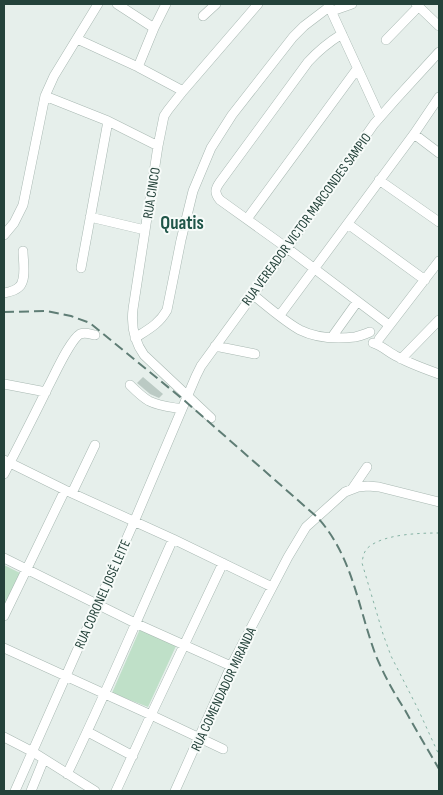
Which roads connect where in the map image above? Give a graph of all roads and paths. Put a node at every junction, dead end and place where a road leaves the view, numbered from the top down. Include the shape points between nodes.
1 (98, 4) edge
2 (117, 4) edge
3 (166, 4) edge
4 (216, 4) edge
5 (352, 4) edge
6 (257, 5) edge
7 (418, 5) edge
8 (330, 7) edge
9 (203, 16) dead end
10 (439, 26) edge
11 (154, 28) junction
12 (342, 34) junction
13 (77, 39) junction
14 (386, 40) dead end
15 (439, 52) edge
16 (138, 68) junction
17 (357, 69) junction
18 (183, 91) junction
19 (45, 96) junction
20 (439, 97) edge
21 (380, 117) junction
22 (108, 121) junction
23 (414, 134) junction
24 (158, 146) junction
25 (439, 153) edge
26 (379, 180) junction
27 (90, 217) junction
28 (247, 219) junction
29 (439, 222) edge
30 (348, 224) junction
31 (145, 230) junction
32 (4, 235) edge
33 (287, 248) junction
34 (23, 252) dead end
35 (439, 261) edge
36 (81, 268) dead end
37 (314, 269) junction
38 (425, 280) junction
39 (4, 294) edge
40 (252, 294) junction
41 (357, 302) junction
42 (280, 315) junction
43 (439, 320) edge
44 (388, 326) junction
45 (95, 335) dead end
46 (332, 337) junction
47 (135, 338) junction
48 (375, 339) junction
49 (215, 346) junction
50 (256, 354) dead end
51 (400, 359) junction
52 (439, 374) edge
53 (4, 384) edge
54 (130, 385) dead end
55 (46, 392) junction
56 (187, 396) junction
57 (182, 408) junction
58 (211, 418) dead end
59 (94, 445) dead end
60 (7, 462) edge
61 (368, 467) dead end
62 (4, 474) edge
63 (352, 489) junction
64 (69, 492) junction
65 (439, 502) edge
66 (134, 522) junction
67 (439, 533) edge
68 (173, 539) junction
69 (4, 558) edge
70 (223, 563) junction
71 (26, 569) junction
72 (272, 587) junction
73 (98, 604) junction
74 (4, 616) edge
75 (135, 623) junction
76 (184, 645) junction
77 (4, 648) edge
78 (231, 666) junction
79 (66, 676) junction
80 (105, 694) junction
81 (150, 715) junction
82 (88, 732) junction
83 (4, 737) edge
84 (199, 738) junction
85 (223, 750) dead end
86 (32, 752) junction
87 (439, 755) edge
88 (133, 756) junction
89 (44, 759) junction
90 (67, 774) junction
91 (119, 790) edge
92 (15, 791) edge
93 (31, 791) edge
94 (95, 791) edge
95 (175, 791) edge

1 - 13 street
2 - 11 street
3 - 11 street
4 - 9 street
5 - 8 street
6 - 18 street, RUA CINCO
7 - 10 street
7 - 14 street
8 - 12 street
8 - 47 street via 293,37 210,148 193,191 167,310 159,322
11 - 16 street
12 - 17 street
12 - 28 street via 308,62 215,190 217,197
13 - 16 street
13 - 19 street
15 - 21 street, RUA VEREADOR VICTOR MARCONDES SAMPIO
16 - 18 street
17 - 21 street
17 - 28 street
18 - 24 street, RUA CINCO via 164,116
19 - 22 street
19 - 32 street via 23,205
20 - 23 street
21 - 33 street, RUA VEREADOR VICTOR MARCONDES SAMPIO
22 - 24 street
22 - 27 street
23 - 25 street
23 - 26 street
24 - 31 street, RUA CINCO
26 - 29 street
26 - 30 street
27 - 31 street
27 - 36 street
28 - 33 street
30 - 37 street
30 - 38 street
31 - 47 street, RUA CINCO via 132,316
33 - 37 street
33 - 40 street, RUA VEREADOR VICTOR MARCONDES SAMPIO
34 - 39 street via 23,282
35 - 38 street
37 - 41 street
37 - 42 street
38 - 44 street
40 - 42 street
40 - 49 street, RUA VEREADOR VICTOR MARCONDES SAMPIO
41 - 44 street
41 - 46 street
42 - 46 street via 306,333
43 - 51 street
44 - 48 street
45 - 55 street via 79,335
46 - 48 street
47 - 56 street, RUA CINCO via 148,360
48 - 51 street
49 - 50 street
49 - 56 street, RUA VEREADOR VICTOR MARCONDES SAMPIO
51 - 52 street
53 - 55 street
54 - 57 street via 150,402
55 - 60 street
56 - 57 street, RUA CORONEL JOSÉ LEITE
56 - 58 street, RUA CINCO
57 - 66 street, RUA CORONEL JOSÉ LEITE
59 - 64 street
60 - 62 street
60 - 64 street
61 - 63 street
63 - 65 street via 379,487
63 - 72 street, RUA COMENDADOR MIRANDA via 306,527
64 - 66 street
64 - 71 street
66 - 68 street
66 - 73 street, RUA CORONEL JOSÉ LEITE
67 - 87 path via 381,540 365,550 362,563 391,656
68 - 70 street
68 - 75 street
69 - 71 street
70 - 72 street
70 - 76 street
71 - 73 street
71 - 74 street
72 - 78 street, RUA COMENDADOR MIRANDA
73 - 75 street
73 - 79 street, RUA CORONEL JOSÉ LEITE
75 - 76 street
75 - 80 street
76 - 78 street
76 - 81 street
77 - 79 street
78 - 84 street, RUA COMENDADOR MIRANDA
79 - 80 street
79 - 86 street, RUA CORONEL JOSÉ LEITE
80 - 81 street
80 - 82 street
81 - 84 street
81 - 88 street
82 - 88 street
82 - 90 street
83 - 86 street
84 - 85 street
84 - 95 street, RUA COMENDADOR MIRANDA
86 - 89 street
86 - 92 street, RUA CORONEL JOSÉ LEITE
88 - 91 street
89 - 90 street
89 - 93 street
90 - 94 street

